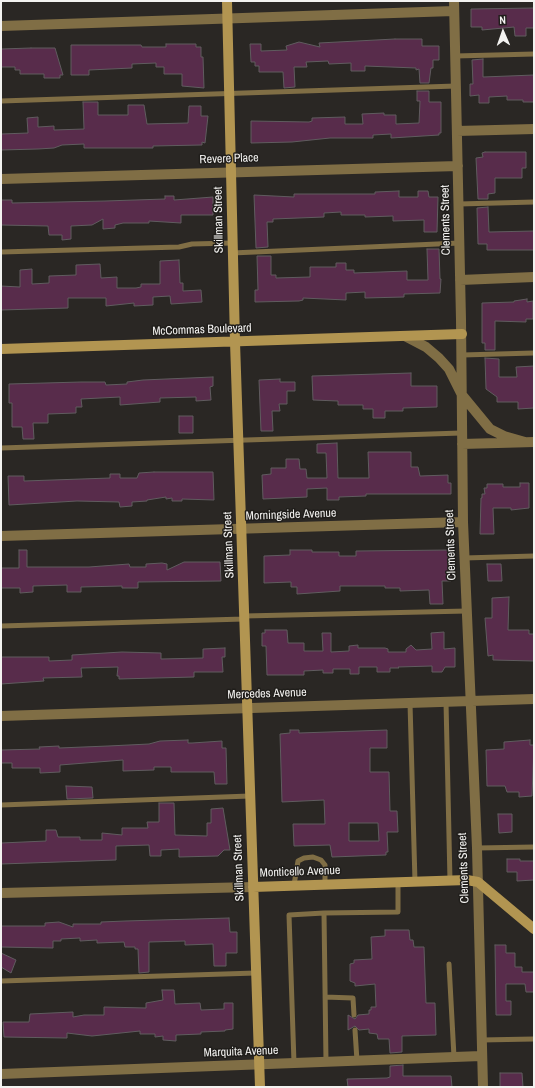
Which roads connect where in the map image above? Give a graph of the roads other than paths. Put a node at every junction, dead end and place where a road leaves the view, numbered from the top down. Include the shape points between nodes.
1 (227, 1) edge
2 (454, 6) edge
3 (227, 18) junction
4 (1, 26) edge
5 (534, 54) edge
6 (455, 56) junction
7 (456, 86) junction
8 (230, 94) junction
9 (1, 101) edge
10 (534, 129) edge
11 (457, 131) junction
12 (458, 166) junction
13 (231, 172) junction
14 (1, 179) edge
15 (534, 202) edge
16 (459, 204) junction
17 (460, 243) junction
18 (232, 248) junction
19 (1, 252) edge
20 (534, 277) edge
21 (460, 280) junction
22 (462, 334) junction
23 (405, 336) junction
24 (235, 342) junction
25 (1, 349) edge
26 (534, 352) edge
27 (462, 355) junction
28 (462, 395) junction
29 (462, 433) junction
30 (238, 441) junction
31 (529, 442) edge
32 (462, 444) junction
33 (1, 448) edge
34 (463, 522) junction
35 (241, 530) junction
36 (1, 536) edge
37 (534, 556) edge
38 (464, 558) junction
39 (467, 611) junction
40 (244, 618) junction
41 (1, 626) edge
42 (534, 699) edge
43 (469, 700) junction
44 (446, 701) junction
45 (410, 702) junction
46 (248, 707) junction
47 (1, 716) edge
48 (250, 796) junction
49 (1, 805) edge
50 (534, 847) edge
51 (477, 848) junction
52 (450, 881) junction
53 (398, 882) junction
54 (415, 882) junction
55 (478, 882) junction
56 (325, 884) junction
57 (294, 885) junction
58 (253, 887) junction
59 (1, 893) edge
60 (324, 913) junction
61 (534, 929) edge
62 (449, 964) dead end
63 (256, 973) junction
64 (1, 981) edge
65 (325, 997) junction
66 (354, 1015) dead end
67 (355, 1030) dead end
68 (534, 1039) edge
69 (481, 1040) junction
70 (481, 1056) junction
71 (454, 1058) junction
72 (357, 1061) junction
73 (326, 1062) junction
74 (294, 1063) junction
75 (259, 1064) junction
76 (1, 1074) edge
77 (260, 1087) edge
78 (483, 1087) edge

1 - 3 main road, Skillman Street
2 - 3 street
2 - 6 street, Clements Street
3 - 4 street
3 - 8 main road, Skillman Street
5 - 6 lane
6 - 7 street, Clements Street
7 - 8 lane
7 - 11 street, Clements Street
8 - 9 lane
8 - 13 main road, Skillman Street
10 - 11 street
11 - 12 street, Clements Street
12 - 13 street, Revere Place
12 - 16 street, Clements Street
13 - 14 street, Revere Place
13 - 18 main road, Skillman Street
15 - 16 lane
16 - 17 street, Clements Street
17 - 18 lane
17 - 21 street, Clements Street
18 - 19 lane via 192,244 180,247
18 - 24 main road, Skillman Street
20 - 21 street
21 - 22 street, Clements Street
22 - 23 main road, McCommas Boulevard
22 - 27 street, Clements Street
23 - 24 main road, McCommas Boulevard
23 - 28 street via 439,358 449,369
24 - 25 main road, McCommas Boulevard
24 - 30 main road, Skillman Street
26 - 27 lane
27 - 28 street, Clements Street
28 - 29 street, Clements Street
28 - 31 street via 490,429 504,436
29 - 30 lane
29 - 32 street, Clements Street
30 - 33 lane
30 - 35 main road, Skillman Street
31 - 32 street
32 - 34 street, Clements Street
34 - 35 street, Morningside Avenue
34 - 38 street, Clements Street
35 - 36 street, Morningside Avenue
35 - 40 main road, Skillman Street
37 - 38 lane
38 - 39 street, Clements Street
39 - 40 lane
39 - 43 street, Clements Street
40 - 41 lane
40 - 46 main road, Skillman Street
42 - 43 street, Mercedes Avenue
43 - 44 street, Mercedes Avenue
43 - 51 street, Clements Street
44 - 45 street, Mercedes Avenue
44 - 52 lane
45 - 46 street, Mercedes Avenue
45 - 54 lane
46 - 47 street, Mercedes Avenue
46 - 48 main road, Skillman Street
48 - 49 lane
48 - 58 main road, Skillman Street
50 - 51 lane
51 - 55 street, Clements Street
52 - 54 main road, Monticello Avenue
52 - 55 main road, Monticello Avenue
53 - 54 main road, Monticello Avenue
53 - 56 main road, Monticello Avenue
53 - 60 lane via 398,912
55 - 61 main road
55 - 69 street, Clements Street
56 - 57 main road, Monticello Avenue
56 - 57 lane via 325,865 313,857 298,862
57 - 58 main road, Monticello Avenue
58 - 59 street, Monticello Avenue
58 - 63 main road, Skillman Street
60 - 65 lane
60 - 74 lane via 289,915
62 - 71 lane
63 - 64 lane
63 - 75 main road, Skillman Street
65 - 66 lane via 353,998
65 - 73 lane
67 - 72 lane
68 - 69 lane
69 - 70 street, Clements Street
70 - 71 street, Marquita Avenue
70 - 78 street, Clements Street
71 - 72 street, Marquita Avenue
72 - 73 street, Marquita Avenue
73 - 74 street, Marquita Avenue
74 - 75 street, Marquita Avenue
75 - 76 street, Marquita Avenue
75 - 77 main road, Skillman Street

